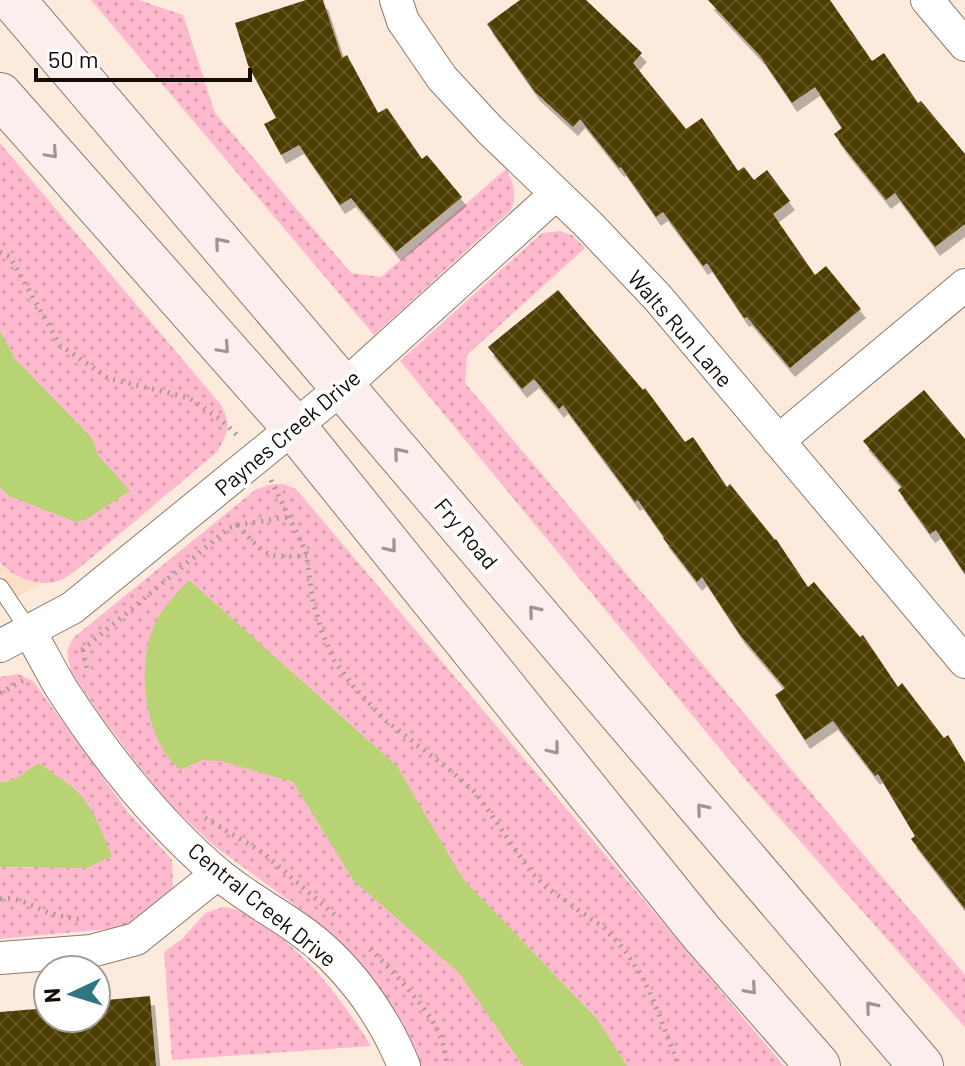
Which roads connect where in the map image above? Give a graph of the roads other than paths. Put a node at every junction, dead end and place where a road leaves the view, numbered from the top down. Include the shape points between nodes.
1 (13, 0) edge
2 (396, 0) edge
3 (927, 0) edge
4 (965, 45) edge
5 (0, 95) edge
6 (556, 194) junction
7 (965, 285) edge
8 (343, 387) junction
9 (294, 427) junction
10 (778, 441) junction
11 (0, 587) edge
12 (30, 632) junction
13 (0, 646) edge
14 (965, 662) edge
15 (217, 874) junction
16 (0, 958) edge
17 (404, 1066) edge
18 (818, 1066) edge
19 (921, 1066) edge

8 -> 1 main road, Fry Road
2 - 6 street, Walts Run Lane via 403,21 442,78
3 - 4 street
5 -> 9 main road
6 - 8 street, Paynes Creek Drive
6 - 10 street, Walts Run Lane via 658,298
7 - 10 street
8 - 9 street, Paynes Creek Drive
19 -> 8 main road, Fry Road
9 - 12 street, Paynes Creek Drive via 72,608
9 -> 18 main road via 700,931
10 - 14 street, Walts Run Lane
11 - 12 lane
12 - 13 street, Paynes Creek Drive
12 - 15 street, Central Creek Drive via 99,742 156,813
15 - 16 street via 136,939 91,951
15 - 17 street, Central Creek Drive via 300,930 354,980

